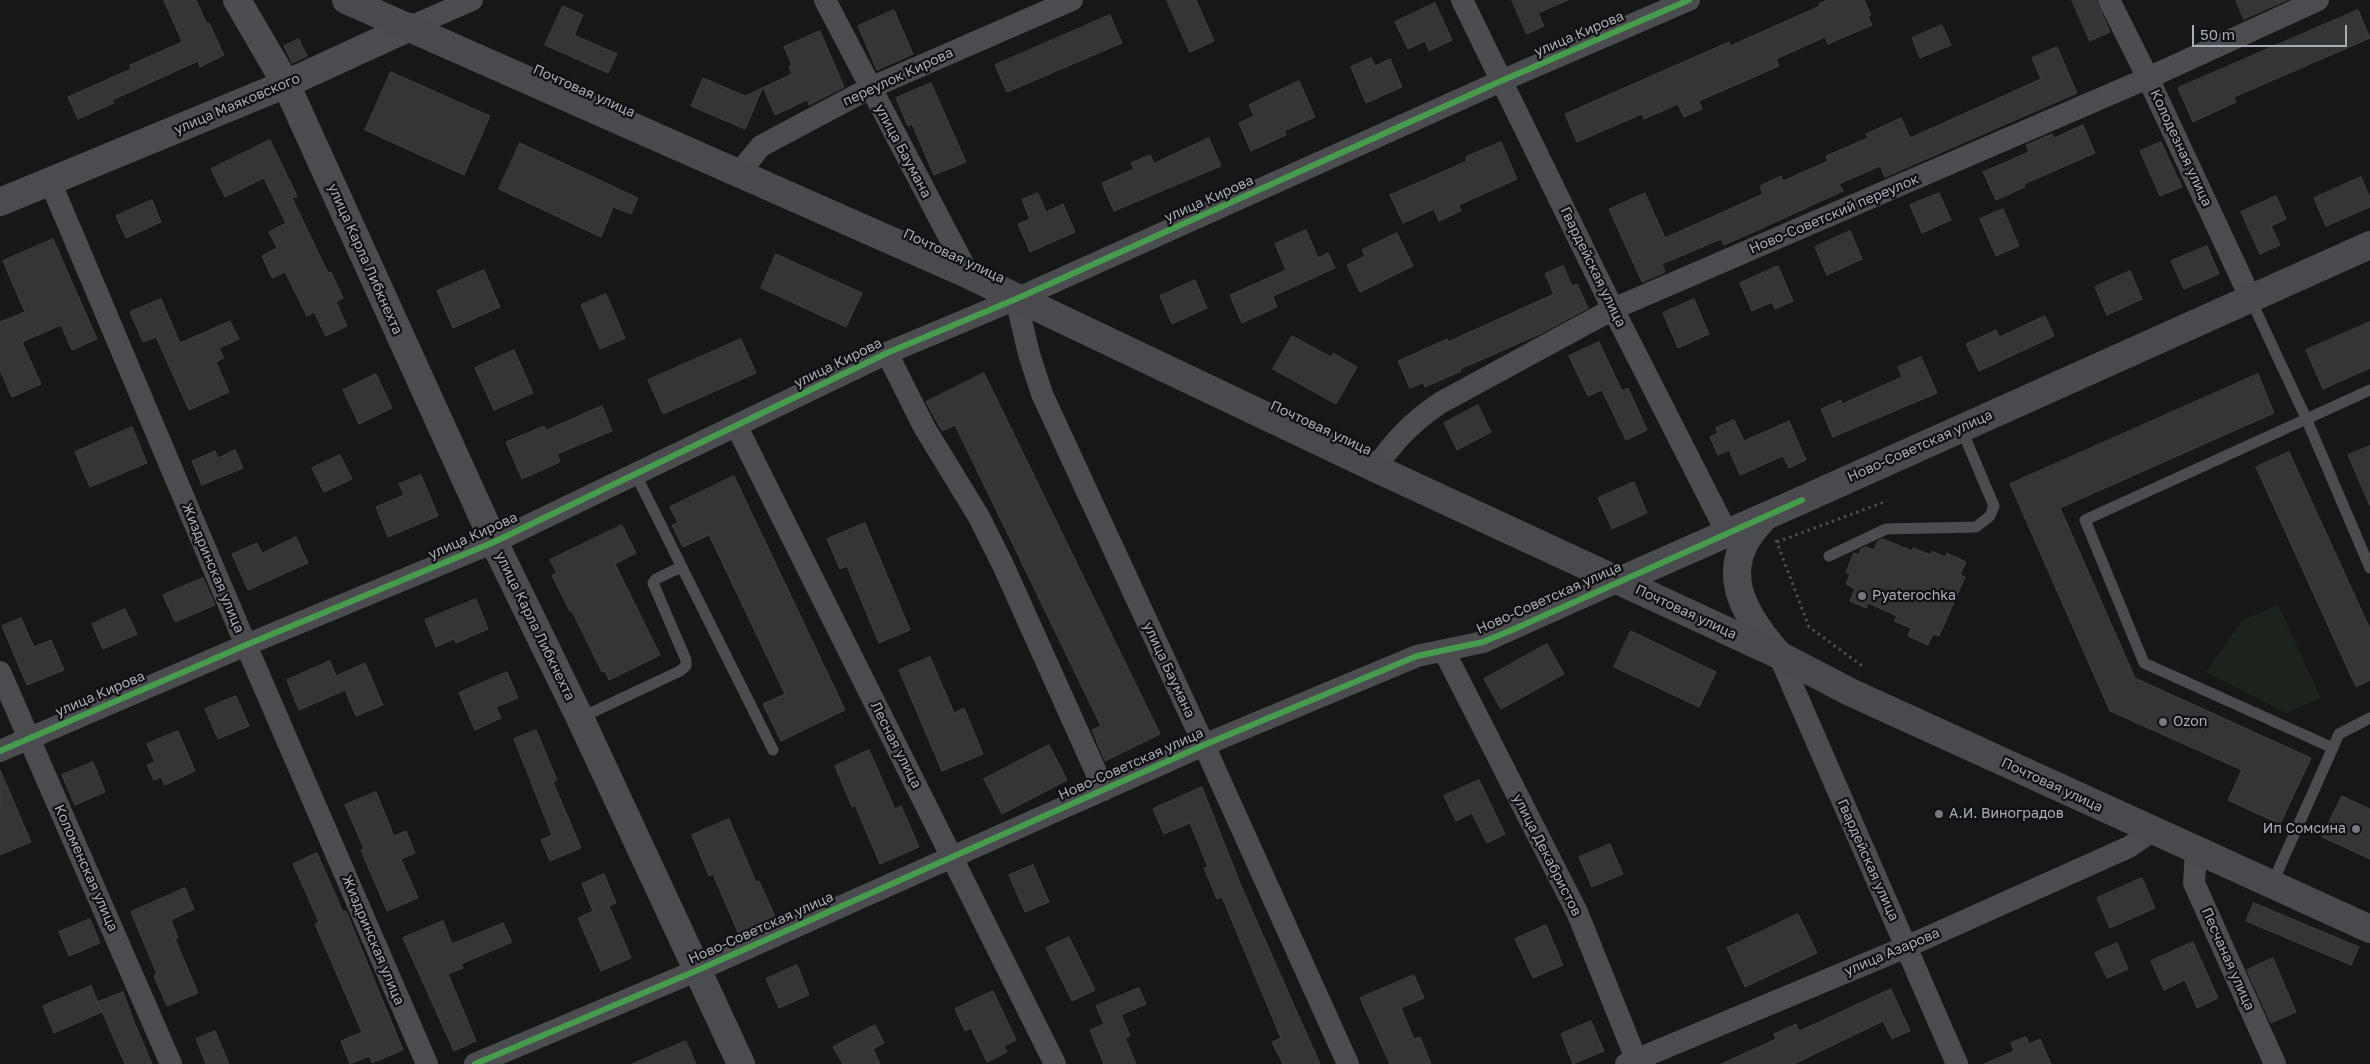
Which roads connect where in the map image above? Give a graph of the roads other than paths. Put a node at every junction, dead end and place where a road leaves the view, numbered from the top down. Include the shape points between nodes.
1 (237, 0) edge
2 (346, 0) edge
3 (472, 0) edge
4 (825, 0) edge
5 (1072, 0) edge
6 (1462, 0) edge
7 (1688, 0) edge
8 (2109, 0) edge
9 (2318, 0) edge
10 (410, 27) junction
11 (2148, 78) junction
12 (1501, 81) junction
13 (286, 84) junction
14 (870, 88) junction
15 (738, 174) junction
16 (50, 181) junction
17 (0, 202) edge
18 (2370, 245) edge
19 (969, 275) junction
20 (2250, 297) junction
21 (1016, 299) junction
22 (1613, 309) junction
23 (887, 353) junction
24 (2370, 390) edge
25 (2306, 418) junction
26 (736, 427) junction
27 (1961, 428) junction
28 (1375, 468) junction
29 (635, 473) junction
30 (1802, 500) joint
31 (1767, 515) junction
32 (1727, 533) junction
33 (494, 542) junction
34 (1829, 556) dead end
35 (681, 567) junction
36 (2370, 568) edge
37 (1619, 581) junction
38 (246, 644) junction
39 (1444, 651) junction
40 (1779, 655) junction
41 (0, 672) edge
42 (580, 718) junction
43 (2370, 718) edge
44 (29, 738) junction
45 (1204, 745) junction
46 (2333, 748) junction
47 (773, 750) dead end
48 (0, 751) edge
49 (1104, 790) junction
50 (2152, 831) junction
51 (2196, 851) junction
52 (952, 858) junction
53 (2271, 886) junction
54 (2370, 929) edge
55 (1906, 947) junction
56 (698, 970) junction
57 (1634, 1062) edge
58 (171, 1064) edge
59 (427, 1064) edge
60 (475, 1064) edge
61 (741, 1064) edge
62 (1054, 1064) edge
63 (1348, 1064) edge
64 (1957, 1064) edge
65 (2274, 1064) edge

1 - 13 street, улица Карла Либкнехта
2 - 10 main road, Почтовая улица
3 - 10 street, улица Маяковского
4 - 14 street, улица Баумана
5 - 14 street, переулок Кирова
6 - 12 street, Гвардейская улица
7 - 12 street, улица Кирова
8 - 11 street, Колодезная улица
9 - 11 street, Ново-Советский переулок
10 - 13 street, улица Маяковского
10 - 15 main road, Почтовая улица
11 - 20 street, Колодезная улица
11 - 22 street, Ново-Советский переулок
12 - 21 street, улица Кирова
12 - 22 street, Гвардейская улица
13 - 16 street, улица Маяковского
13 - 33 street, улица Карла Либкнехта
14 - 15 street, переулок Кирова via 761,146
14 - 19 street, улица Баумана
15 - 19 main road, Почтовая улица
16 - 17 street, улица Маяковского
16 - 38 street, Жиздринская улица
18 - 20 main road, Ново-Советская улица
19 - 21 main road, Почтовая улица
20 - 25 lane
20 - 27 main road, Ново-Советская улица
21 - 23 street, улица Кирова
21 - 28 main road, Почтовая улица
21 - 45 street, улица Баумана via 1042,394
22 - 28 street, Ново-Советский переулок via 1440,403 1396,439
22 - 32 street, Гвардейская улица
23 - 26 street, улица Кирова
23 - 49 street via 924,427 979,517 1003,565
24 - 25 lane
25 - 36 lane
25 - 46 lane via 2085,520 2144,663
26 - 29 street, улица Кирова
26 - 52 street, Лесная улица
27 - 30 main road, Ново-Советская улица
27 - 34 lane via 1994,506 1990,516 1976,527 1886,529
28 - 37 main road, Почтовая улица
29 - 33 street, улица Кирова
29 - 35 lane
30 - 31 street, Ново-Советская улица
31 - 32 street, Ново-Советская улица
31 - 40 street via 1740,548 1737,580 1740,596 1755,627
32 - 37 street, Ново-Советская улица
33 - 38 street, улица Кирова
33 - 42 street, улица Карла Либкнехта
35 - 42 lane via 653,583 686,666
35 - 47 lane
37 - 39 street, Ново-Советская улица via 1483,642
37 - 40 main road, Почтовая улица
38 - 44 street, улица Кирова
38 - 59 street, Жиздринская улица
39 - 45 street, Ново-Советская улица via 1417,656
39 - 57 street, улица Декабристов via 1577,912
40 - 50 main road, Почтовая улица via 1850,692
40 - 55 street, Гвардейская улица
41 - 44 street, Коломенская улица
42 - 56 street, улица Карла Либкнехта
43 - 46 lane via 2339,734
44 - 48 street, улица Кирова
44 - 58 street, Коломенская улица
45 - 49 street, Ново-Советская улица
45 - 63 street, улица Баумана
46 - 53 lane
49 - 52 street, Ново-Советская улица
50 - 51 main road, Почтовая улица
50 - 55 street, улица Азарова via 2128,847
51 - 53 main road, Почтовая улица
51 - 65 street, Песчаная улица via 2194,883
52 - 56 street, Ново-Советская улица
52 - 62 street, Лесная улица
53 - 54 main road, Почтовая улица
55 - 57 street, улица Азарова
55 - 64 street, Гвардейская улица
56 - 60 street, Ново-Советская улица
56 - 61 street, улица Карла Либкнехта

